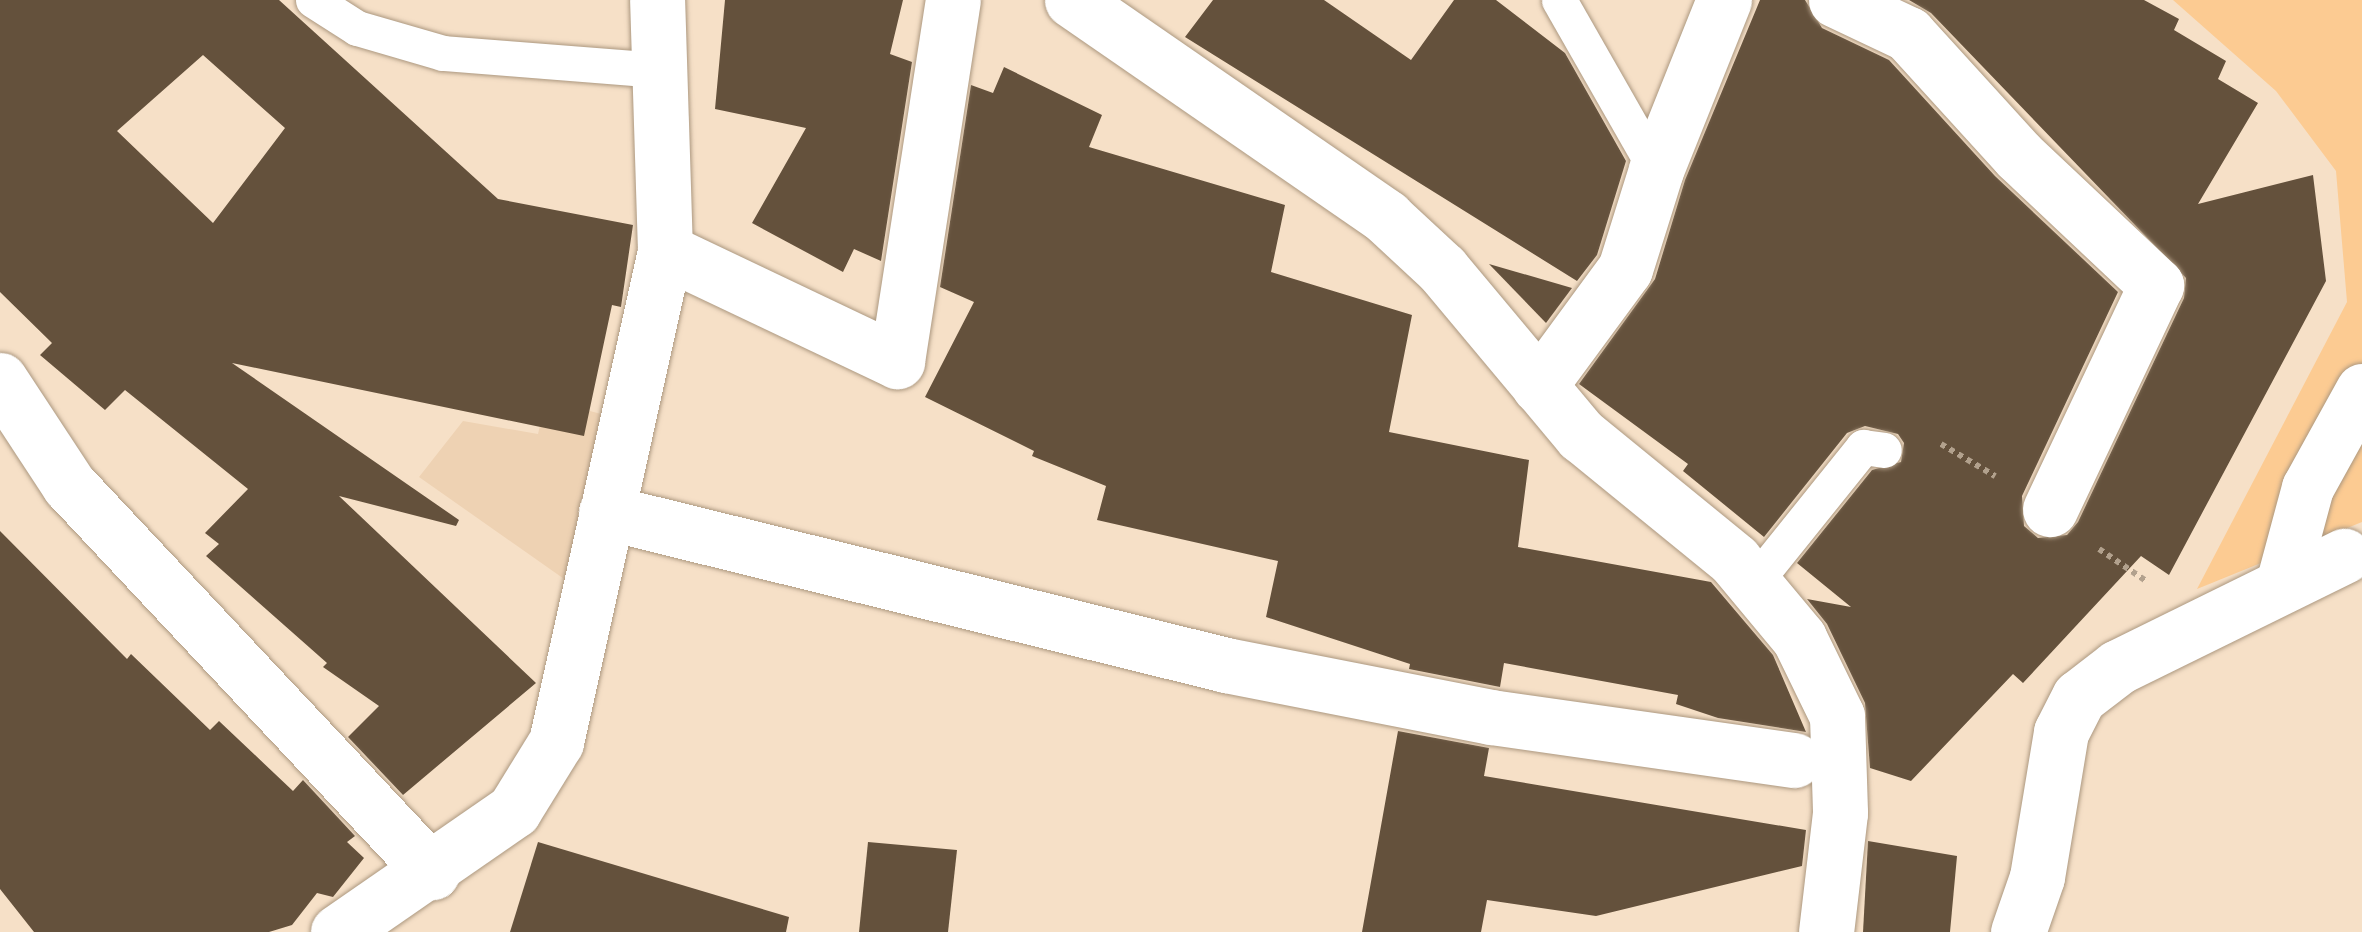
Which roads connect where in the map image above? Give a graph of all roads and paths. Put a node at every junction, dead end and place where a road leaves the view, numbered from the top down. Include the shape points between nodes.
1 (313, 0) edge
2 (657, 0) edge
3 (953, 0) edge
4 (1072, 0) edge
5 (1559, 0) edge
6 (1724, 0) edge
7 (1836, 0) edge
8 (1141, 17) edge
9 (660, 70) junction
10 (1656, 170) junction
11 (666, 251) junction
12 (0, 380) edge
13 (1539, 386) junction
14 (2362, 390) edge
15 (1884, 450) dead end
16 (2050, 509) dead end
17 (606, 512) junction
18 (2344, 556) dead end
19 (1753, 584) junction
20 (2281, 588) junction
21 (1817, 762) junction
22 (432, 872) junction
23 (1823, 929) edge
24 (338, 932) edge
25 (2018, 932) edge

1 - 9 lane via 357,28 443,53
2 - 9 street
3 - 11 street via 897,361
4 - 8 street
5 - 10 lane
6 - 10 street
7 - 16 street via 1908,34 2018,154 2156,284
8 - 13 street via 1386,216 1442,269
9 - 11 street
10 - 13 street via 1625,268
11 - 17 street
12 - 22 street via 69,485
13 - 19 street via 1581,435 1734,560
14 - 20 street via 2308,488
15 - 19 lane via 1862,447
17 - 21 street via 1226,665 1491,717
17 - 22 street via 556,742 514,810
18 - 20 street
19 - 21 street via 1799,638 1837,716
20 - 25 street via 2118,667 2080,697 2061,732 2038,878
21 - 23 street via 1840,812
22 - 24 street

